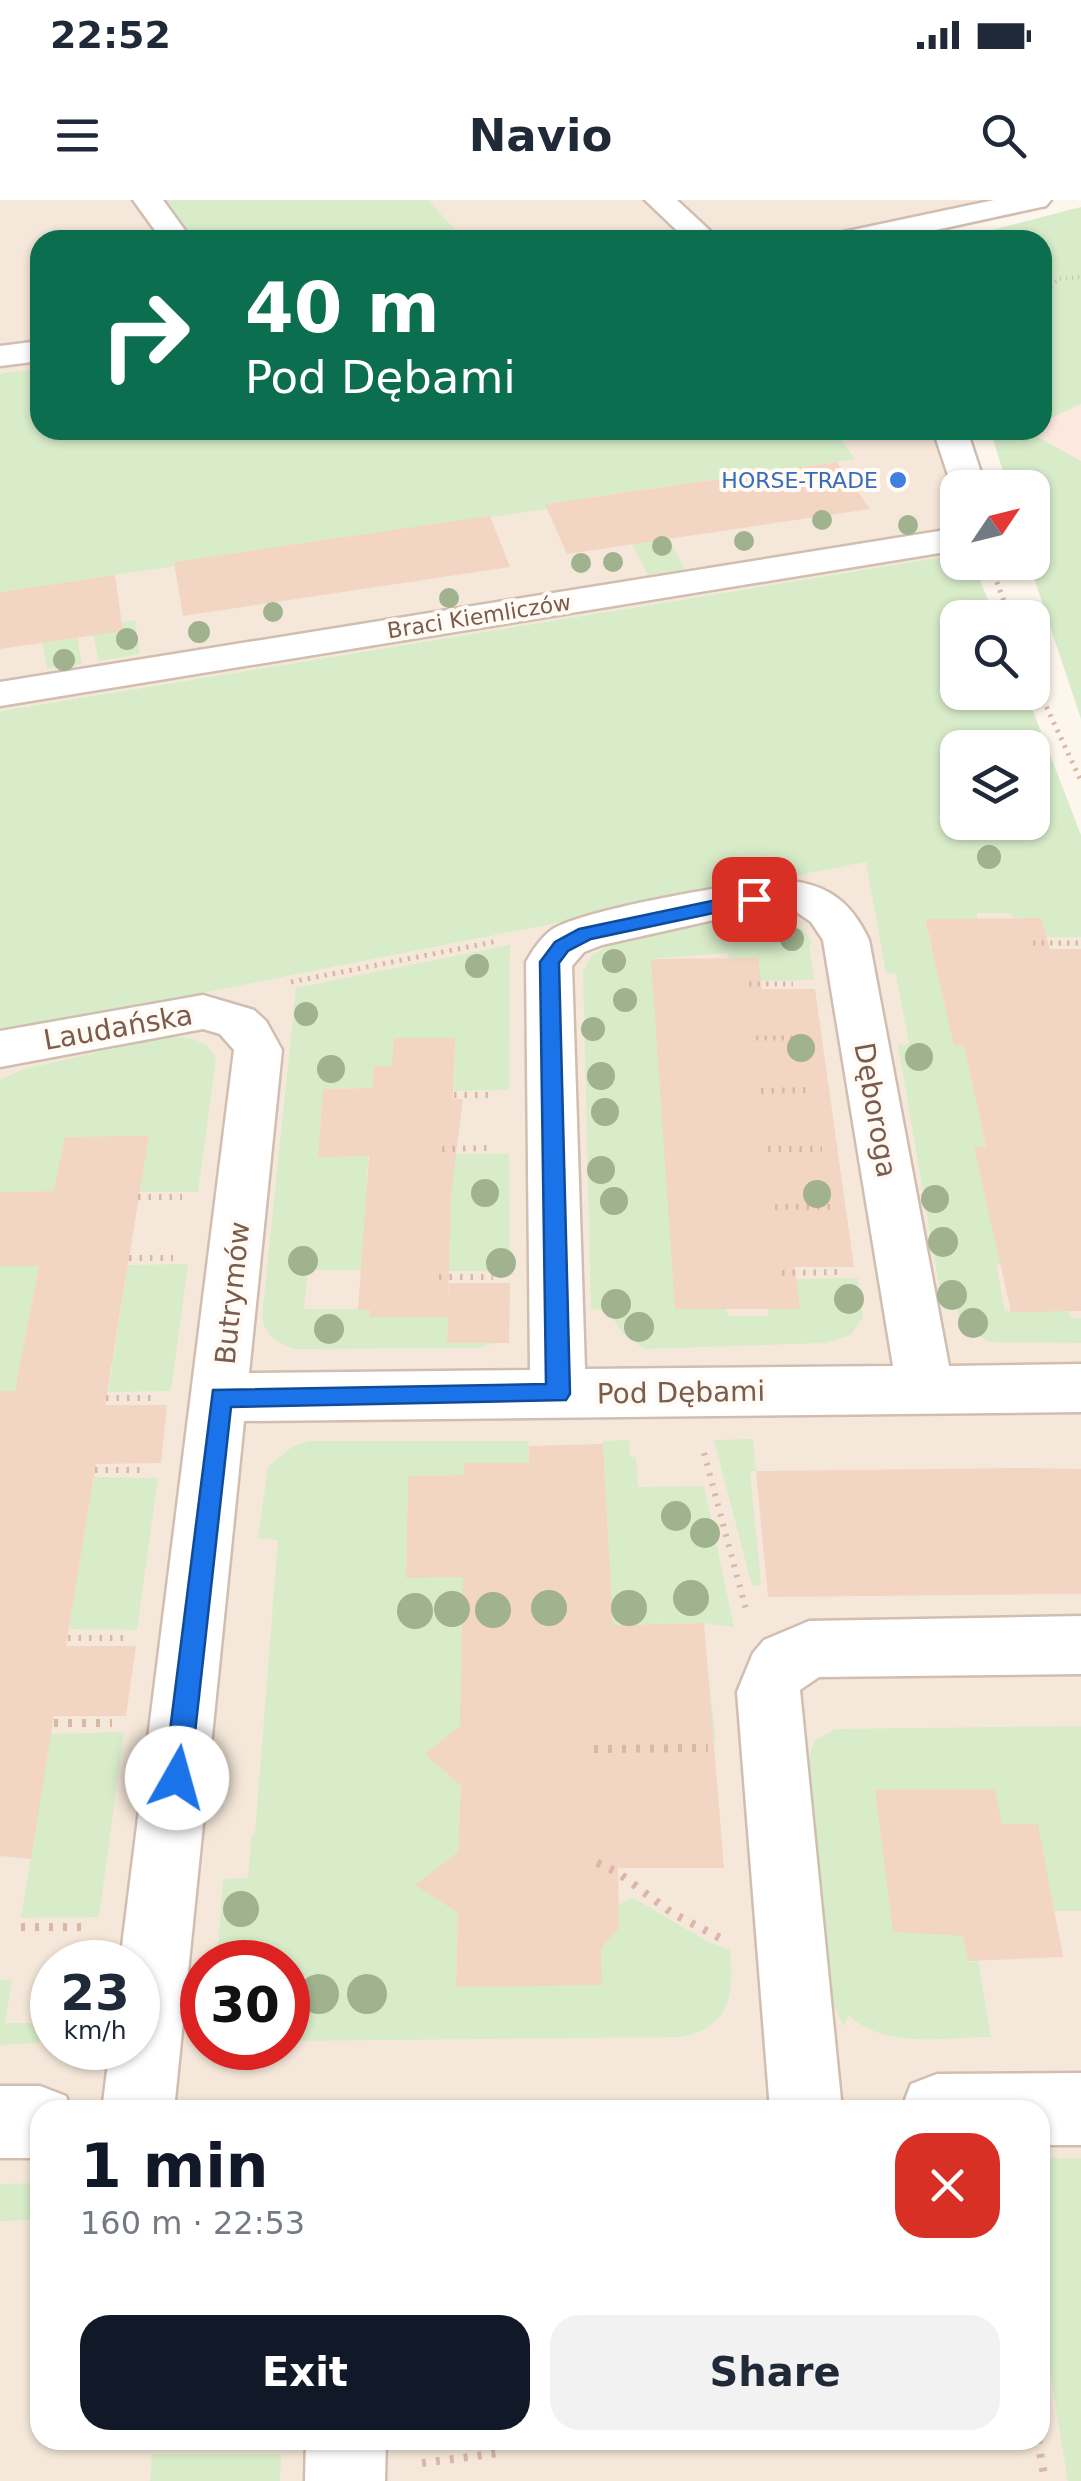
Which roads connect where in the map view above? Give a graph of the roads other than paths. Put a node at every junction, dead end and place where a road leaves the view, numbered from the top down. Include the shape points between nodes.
1 (148, 200) edge
2 (660, 200) edge
3 (1036, 200) edge
4 (868, 211) dead end
5 (169, 230) edge
6 (694, 230) edge
7 (890, 230) edge
8 (920, 230) edge
9 (30, 352) edge
10 (0, 356) edge
11 (953, 440) edge
12 (962, 470) edge
13 (940, 541) edge
14 (0, 694) edge
15 (235, 1020) joint
16 (0, 1049) edge
17 (1081, 1388) edge
18 (925, 1390) junction
19 (558, 1394) junction
20 (221, 1397) junction
21 (1081, 1645) edge
22 (139, 2100) edge
23 (805, 2100) edge
24 (1050, 2108) edge
25 (1081, 2108) edge
26 (0, 2122) edge
27 (30, 2122) edge
28 (346, 2450) edge
29 (345, 2481) edge

1 - 5 street
2 - 6 street
3 - 8 street
4 - 7 street
9 - 10 street
11 - 12 street
13 - 14 street, Braci Kiemliczów
15 - 16 street, Laudańska via 189,1012
15 - 20 street, Butrymów via 258,1055
17 - 18 street, Pod Dębami
18 - 19 street, Pod Dębami
18 - 19 street, Dęboroga via 846,940 832,916 810,900 784,895 586,933 561,946 550,962
19 - 20 street, Pod Dębami
20 - 22 street, Butrymów
21 - 23 street via 819,1648 792,1655 776,1670 768,1692
24 - 25 street
26 - 27 street
28 - 29 street

